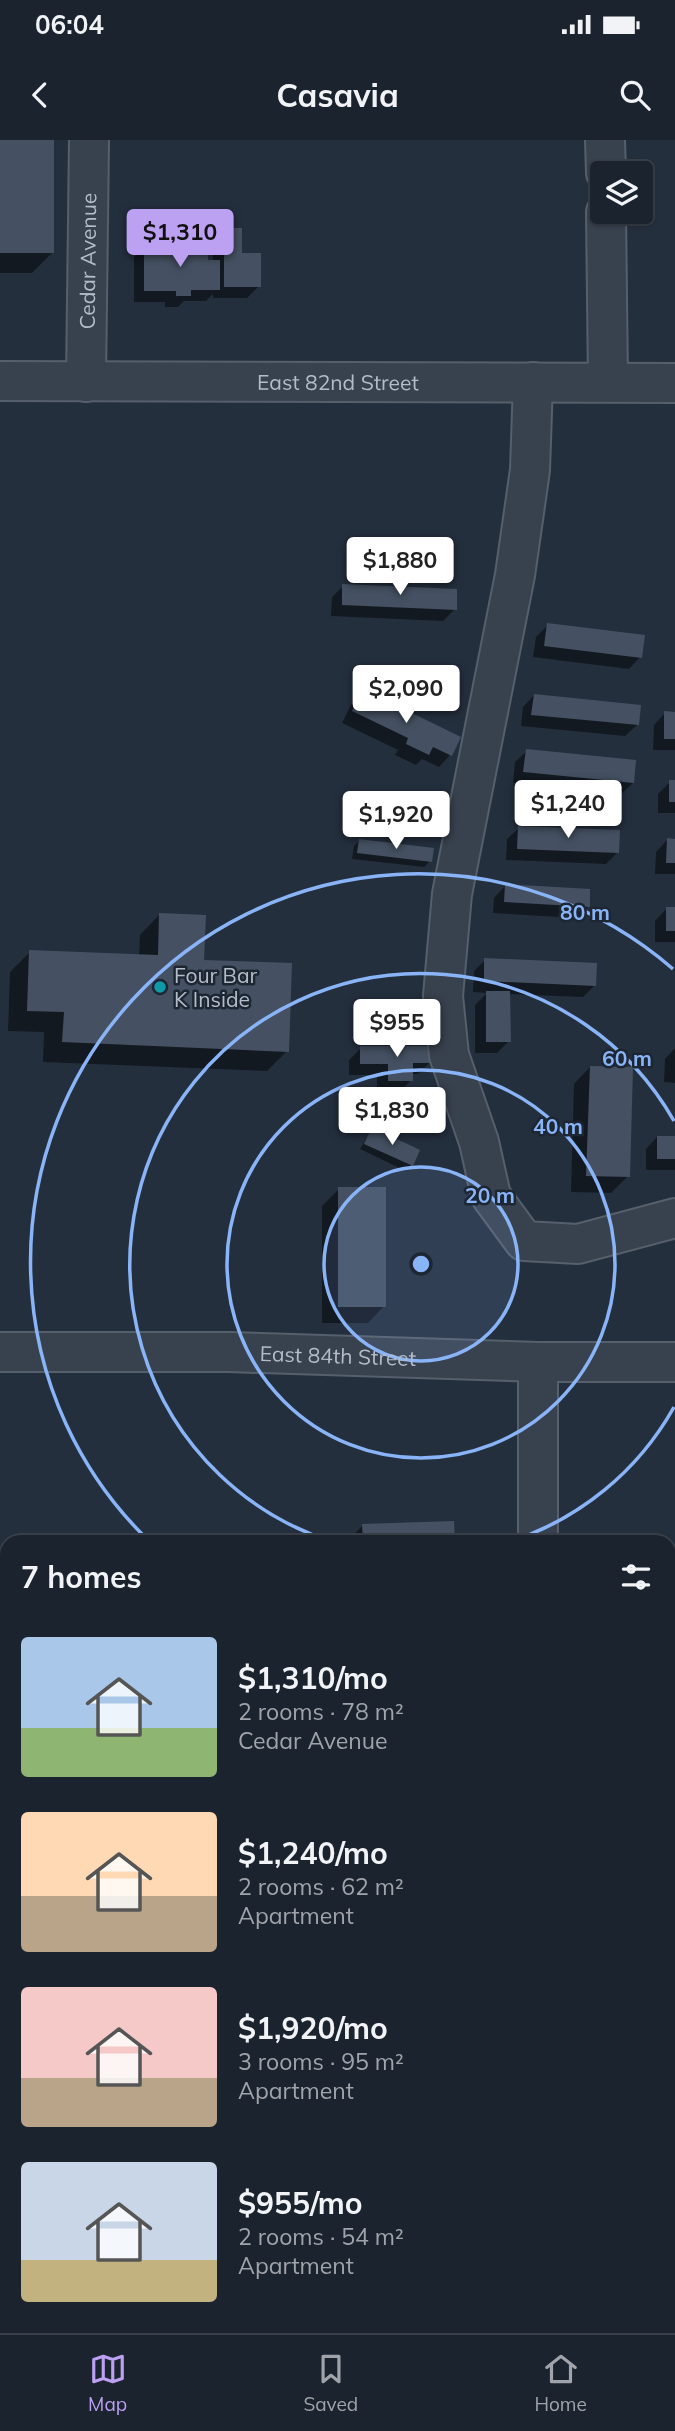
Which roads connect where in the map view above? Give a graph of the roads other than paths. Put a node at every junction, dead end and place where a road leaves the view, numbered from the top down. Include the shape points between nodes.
1 (89, 140) edge
2 (605, 140) edge
3 (606, 161) edge
4 (606, 224) edge
5 (0, 381) edge
6 (86, 382) junction
7 (533, 382) junction
8 (608, 382) junction
9 (675, 383) edge
10 (675, 1218) edge
11 (0, 1352) edge
12 (538, 1362) junction
13 (675, 1362) edge
14 (538, 1535) edge

1 - 6 street, Cedar Avenue
2 - 3 street
4 - 8 street
5 - 6 street, East 82nd Street
6 - 7 street, East 82nd Street
7 - 8 street, East 82nd Street
7 - 10 street via 530,470 515,575 452,894 443,996 449,1055 479,1142 491,1196 524,1241 578,1244
8 - 9 street, East 82nd Street
11 - 12 street, East 84th Street via 242,1352
12 - 13 street, East 84th Street
12 - 14 street

